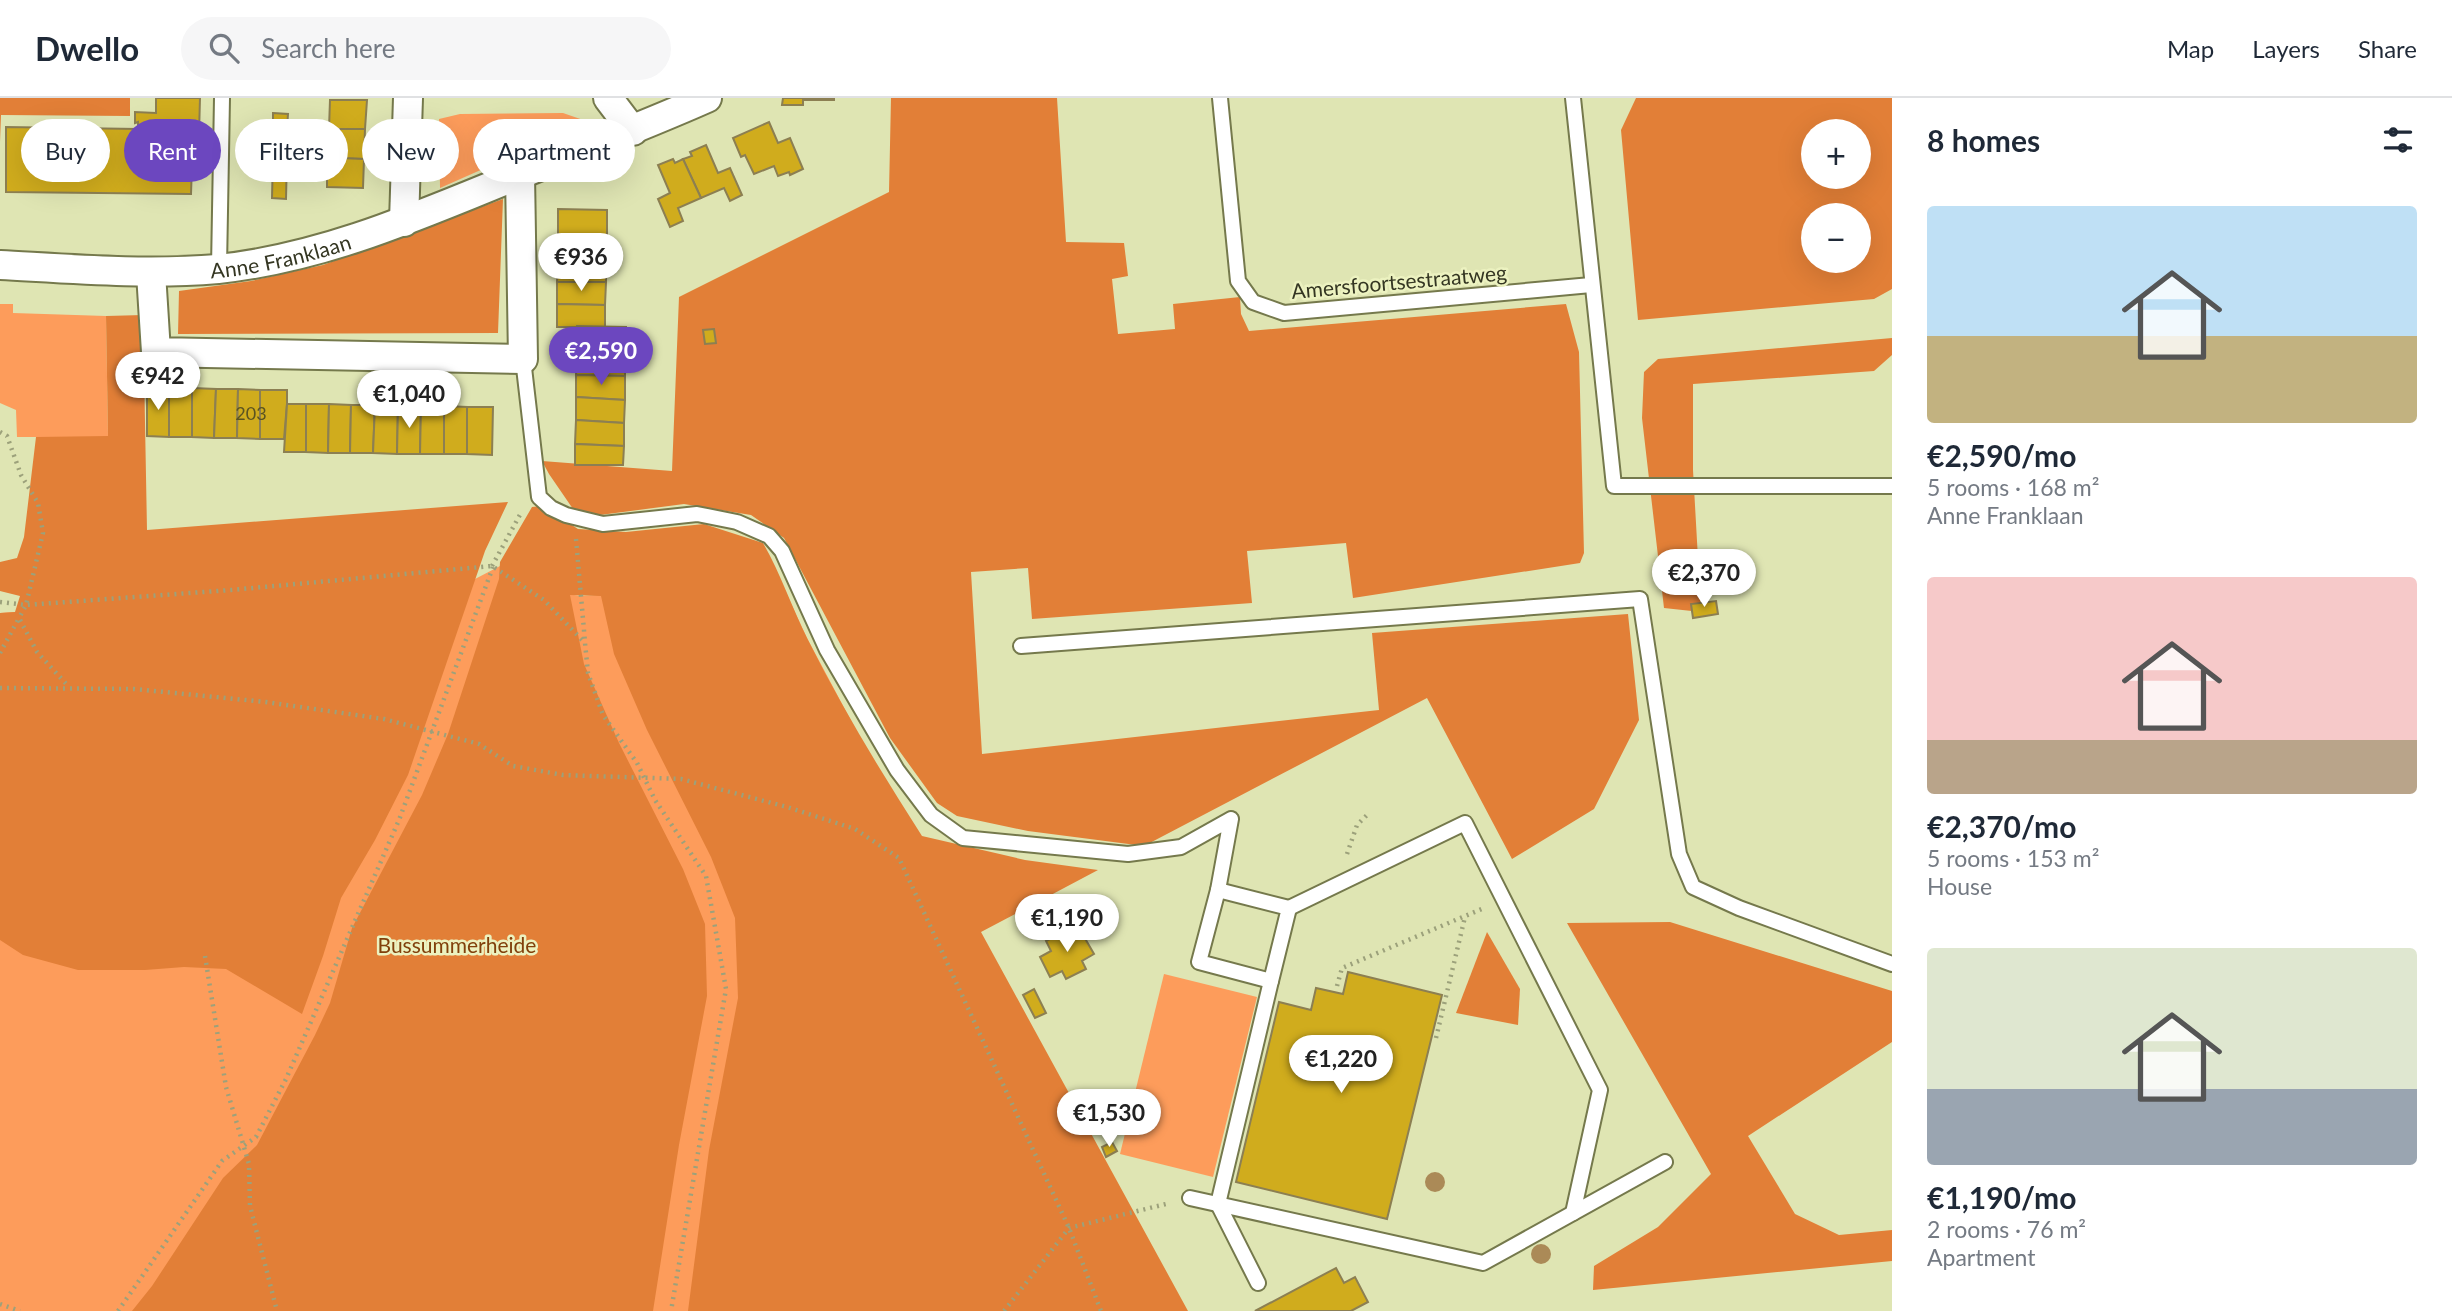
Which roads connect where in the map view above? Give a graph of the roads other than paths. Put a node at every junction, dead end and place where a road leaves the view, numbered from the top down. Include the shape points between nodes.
1 (222, 98) edge
2 (408, 98) edge
3 (608, 98) edge
4 (708, 98) edge
5 (1220, 98) edge
6 (1573, 98) edge
7 (624, 119) edge
8 (635, 130) edge
9 (501, 182) edge
10 (520, 182) edge
11 (404, 222) junction
12 (0, 265) edge
13 (219, 268) junction
14 (151, 273) junction
15 (1591, 285) junction
16 (523, 359) junction
17 (1892, 486) edge
18 (1021, 646) dead end
19 (1218, 890) junction
20 (1289, 908) junction
21 (1892, 964) edge
22 (1270, 981) junction
23 (1665, 1162) dead end
24 (1190, 1198) road end
25 (1218, 1204) junction
26 (1573, 1213) junction
27 (1258, 1283) dead end

1 - 13 lane
2 - 11 street
3 - 7 street
4 - 8 street, Anne Franklaan
5 - 15 lane, Amersfoortsestraatweg via 1238,281 1253,302 1284,313
6 - 15 lane
9 - 11 street, Anne Franklaan
10 - 16 street
11 - 13 street, Anne Franklaan via 338,246
12 - 14 street, Anne Franklaan
13 - 14 street, Anne Franklaan
14 - 16 street via 156,352
15 - 17 lane via 1614,486
16 - 19 lane via 539,497 566,515 603,524 697,514 737,522 769,536 782,551 827,650 897,770 931,815 963,838 1128,854 1181,847 1231,819
18 - 21 lane via 1640,599 1679,854 1693,887
19 - 20 lane
19 - 22 lane via 1199,962
20 - 22 lane
20 - 26 lane via 1465,823 1600,1090
22 - 25 lane
23 - 26 lane
24 - 25 lane
25 - 26 lane via 1483,1263
25 - 27 lane

